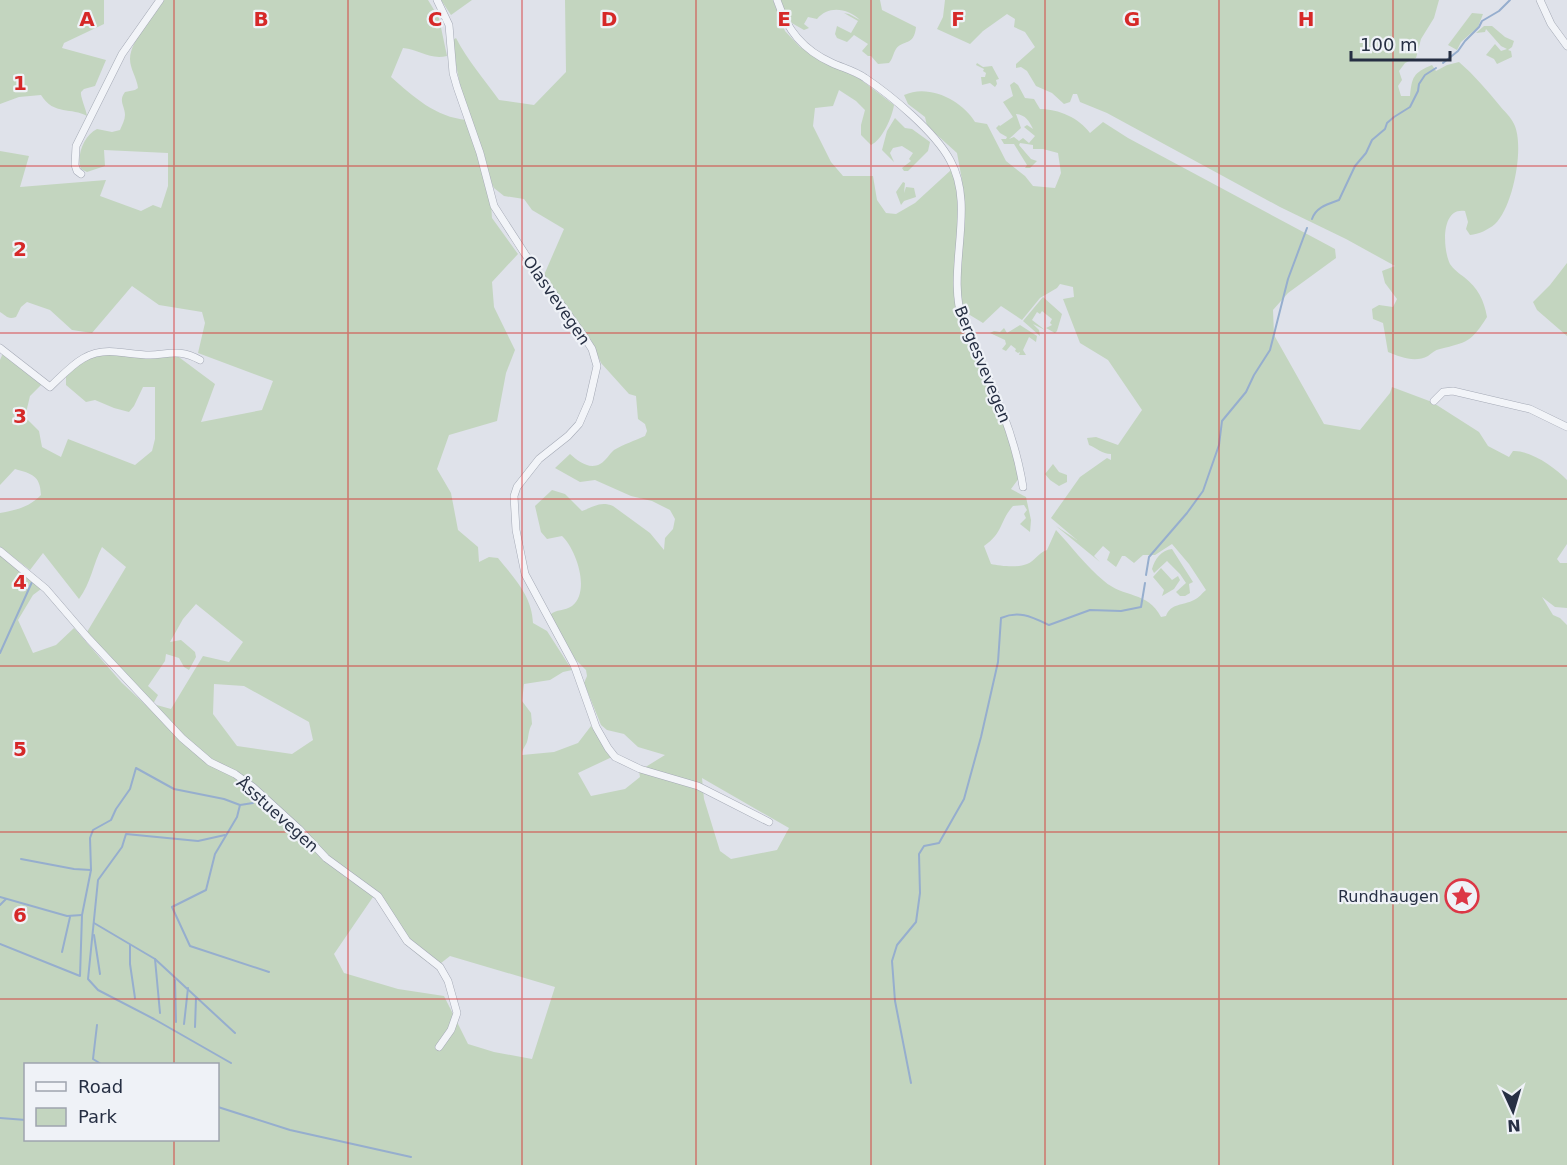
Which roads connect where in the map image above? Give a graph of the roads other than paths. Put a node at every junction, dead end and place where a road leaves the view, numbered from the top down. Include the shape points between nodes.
1 (160, 0) edge
2 (437, 0) edge
3 (777, 0) edge
4 (1539, 0) edge
5 (1567, 46) edge
6 (81, 174) dead end
7 (0, 348) edge
8 (200, 360) dead end
9 (1434, 401) dead end
10 (1567, 427) edge
11 (1023, 487) dead end
12 (0, 551) edge
13 (769, 822) dead end
14 (439, 1047) dead end

1 - 6 street via 122,54 76,146 75,165
2 - 13 street, Olasvevegen via 449,25 457,87 494,206 592,349 597,366 579,424 539,459 517,487 516,530 525,574 574,665 596,727 615,757 640,769 698,786
3 - 11 street, Bergesvevegen via 789,29 803,46 878,87 919,123 950,160 957,175 961,212 957,302 1011,434
4 - 5 street
7 - 8 street via 50,387 70,366 95,352 179,352
9 - 10 street via 1443,392 1454,391 1530,409
12 - 14 street, Åsstuevegen via 46,589 182,738 210,762 253,787 326,858 378,896 407,941 440,967 448,981 457,1013

